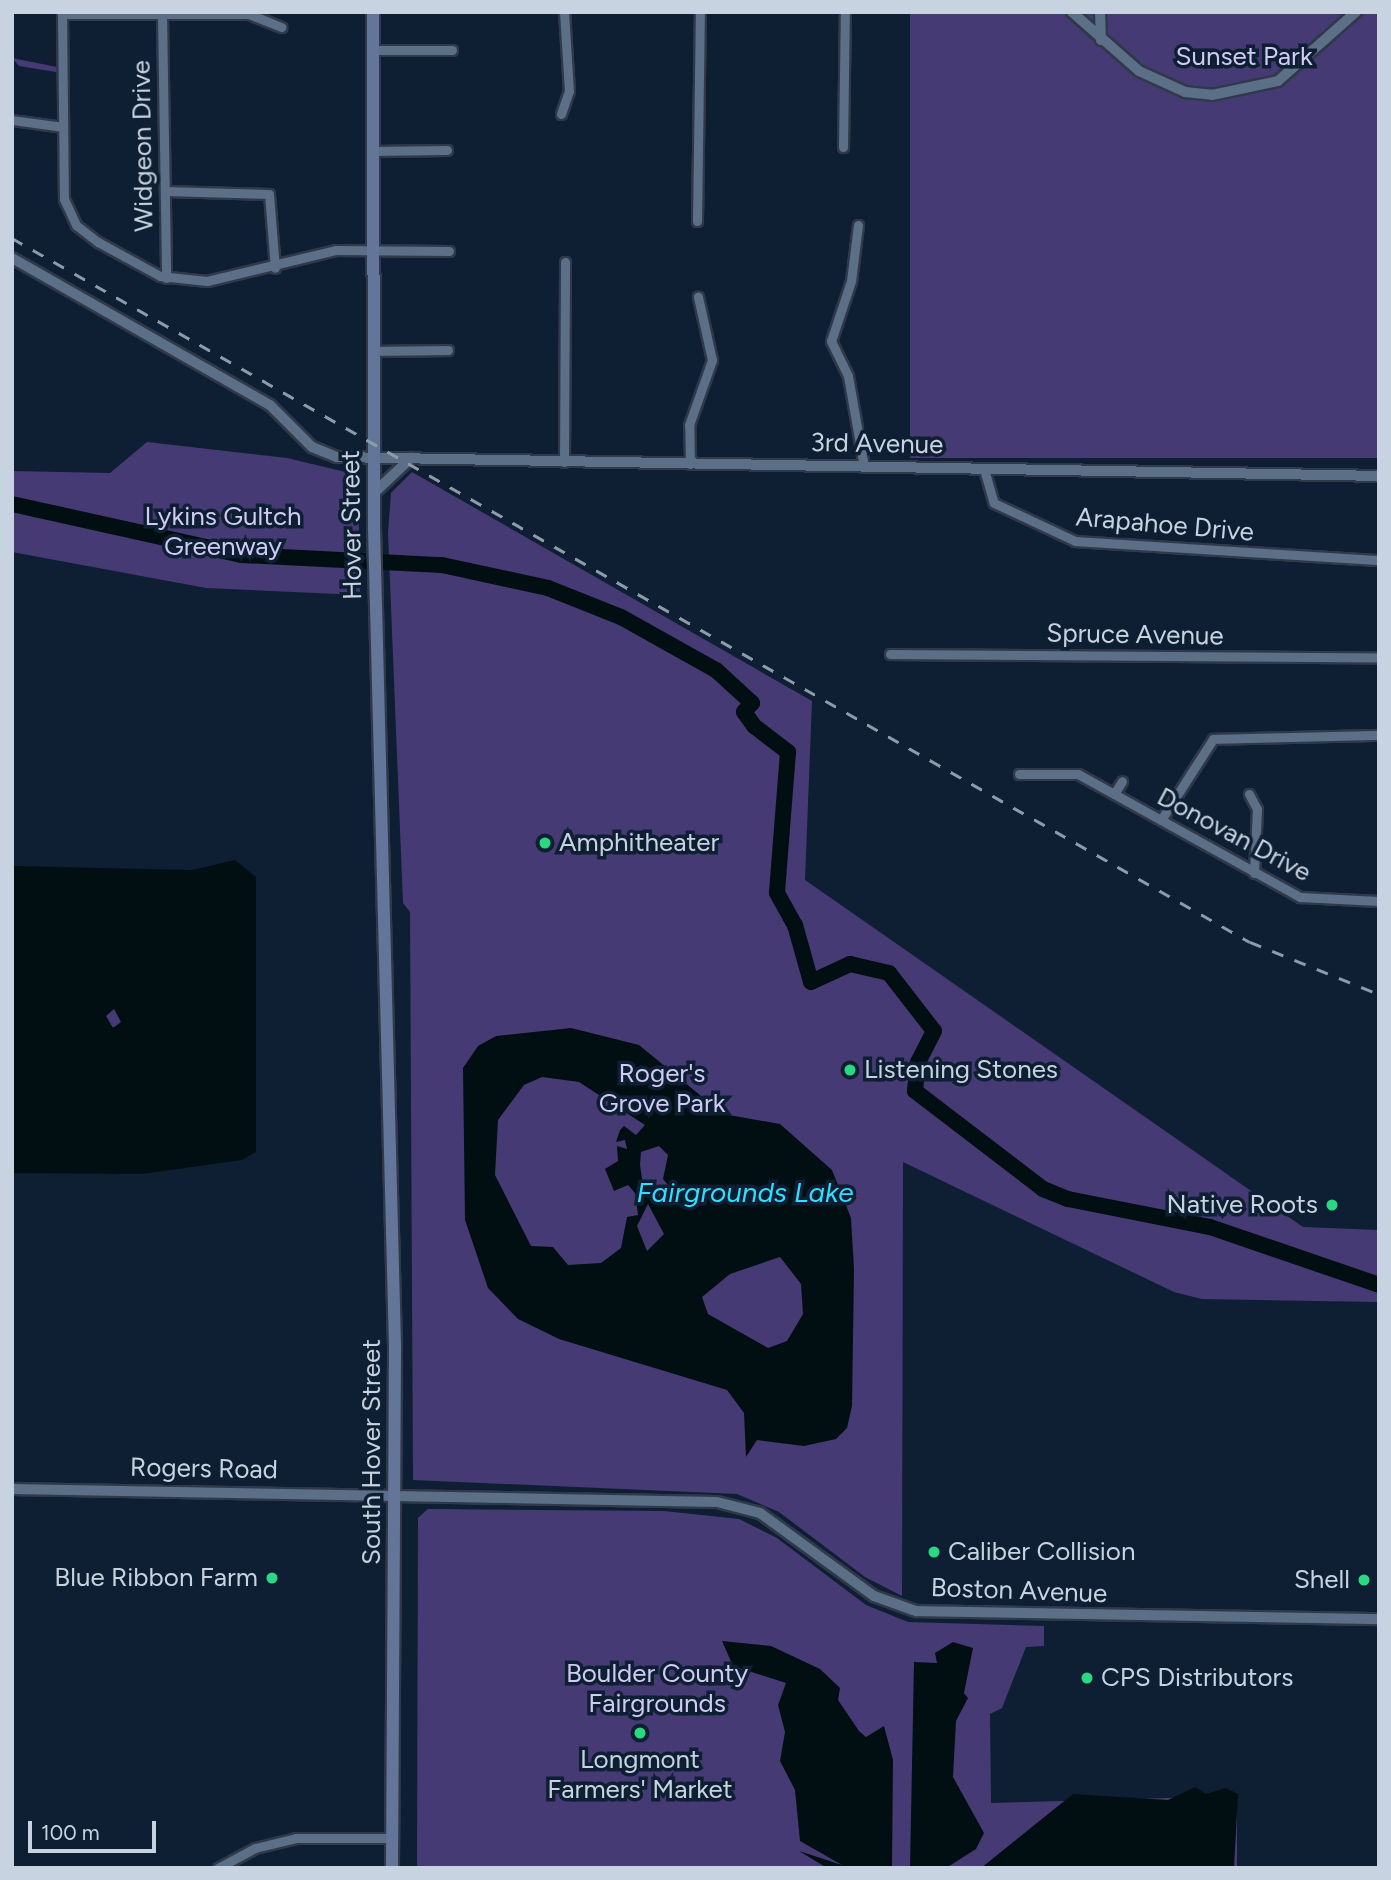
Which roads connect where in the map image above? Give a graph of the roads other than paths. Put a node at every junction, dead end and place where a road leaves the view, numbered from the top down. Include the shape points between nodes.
1 (373, 12) edge
2 (564, 12) edge
3 (700, 12) edge
4 (845, 12) edge
5 (1072, 12) edge
6 (1100, 12) edge
7 (1356, 12) edge
8 (62, 13) edge
9 (162, 14) edge
10 (282, 27) dead end
11 (1101, 40) junction
12 (373, 50) junction
13 (452, 50) dead end
14 (561, 114) dead end
15 (12, 120) edge
16 (63, 127) junction
17 (843, 147) dead end
18 (447, 150) dead end
19 (373, 151) junction
20 (164, 191) junction
21 (696, 221) dead end
22 (858, 225) dead end
23 (373, 250) junction
24 (449, 251) dead end
25 (12, 258) edge
26 (565, 262) dead end
27 (275, 268) junction
28 (166, 278) junction
29 (698, 297) dead end
30 (449, 350) dead end
31 (374, 351) junction
32 (374, 457) junction
33 (411, 458) junction
34 (564, 462) junction
35 (690, 464) junction
36 (864, 467) junction
37 (984, 469) junction
38 (1379, 477) edge
39 (374, 493) junction
40 (1379, 560) edge
41 (890, 654) dead end
42 (1379, 657) edge
43 (1379, 735) edge
44 (1019, 774) dead end
45 (1122, 781) dead end
46 (1114, 794) junction
47 (1249, 794) dead end
48 (1161, 820) junction
49 (1254, 873) junction
50 (1379, 901) edge
51 (390, 1036) joint
52 (12, 1489) edge
53 (396, 1495) junction
54 (1379, 1619) edge
55 (393, 1838) junction
56 (218, 1868) edge
57 (392, 1868) edge

1 - 12 main road, Hover Street
2 - 14 street via 569,91
3 - 21 street
4 - 17 street
5 - 11 street
6 - 11 street
7 - 11 street via 1288,74 1227,94 1181,91 1134,68
8 - 9 street
8 - 16 street
9 - 10 street via 256,15
9 - 20 street, Widgeon Drive
12 - 13 street
12 - 19 main road, Hover Street
15 - 16 street
16 - 28 street via 64,199 76,225
18 - 19 street
19 - 23 main road, Hover Street
20 - 27 street via 268,194 274,202
20 - 28 street, Widgeon Drive
22 - 36 street via 851,281 831,341 848,376
23 - 24 street
23 - 27 street
23 - 31 main road, Hover Street
25 - 32 street, 3rd Avenue via 270,405 317,450
26 - 34 street
27 - 28 street via 227,280
29 - 35 street via 712,360 689,425
30 - 31 street
31 - 32 main road, Hover Street
32 - 33 street, 3rd Avenue
32 - 39 main road, Hover Street
33 - 34 street, 3rd Avenue
33 - 39 street
34 - 35 street, 3rd Avenue
35 - 36 street, 3rd Avenue
36 - 37 street, 3rd Avenue
37 - 38 street, 3rd Avenue
37 - 40 street, Arapahoe Drive via 993,503 1075,541
39 - 51 main road, Hover Street
41 - 42 street, Spruce Avenue
43 - 48 street via 1213,739
44 - 46 street, Donovan Drive via 1063,771
45 - 46 street
46 - 48 street, Donovan Drive
47 - 49 street via 1257,809
48 - 49 street, Donovan Drive
49 - 50 street, Donovan Drive via 1308,900
51 - 53 main road, South Hover Street
52 - 53 street, Rogers Road
53 - 54 street, Boston Avenue via 734,1504 779,1525 874,1596 916,1611
53 - 55 main road, South Hover Street
55 - 56 street via 296,1838 255,1848
55 - 57 main road, South Hover Street

